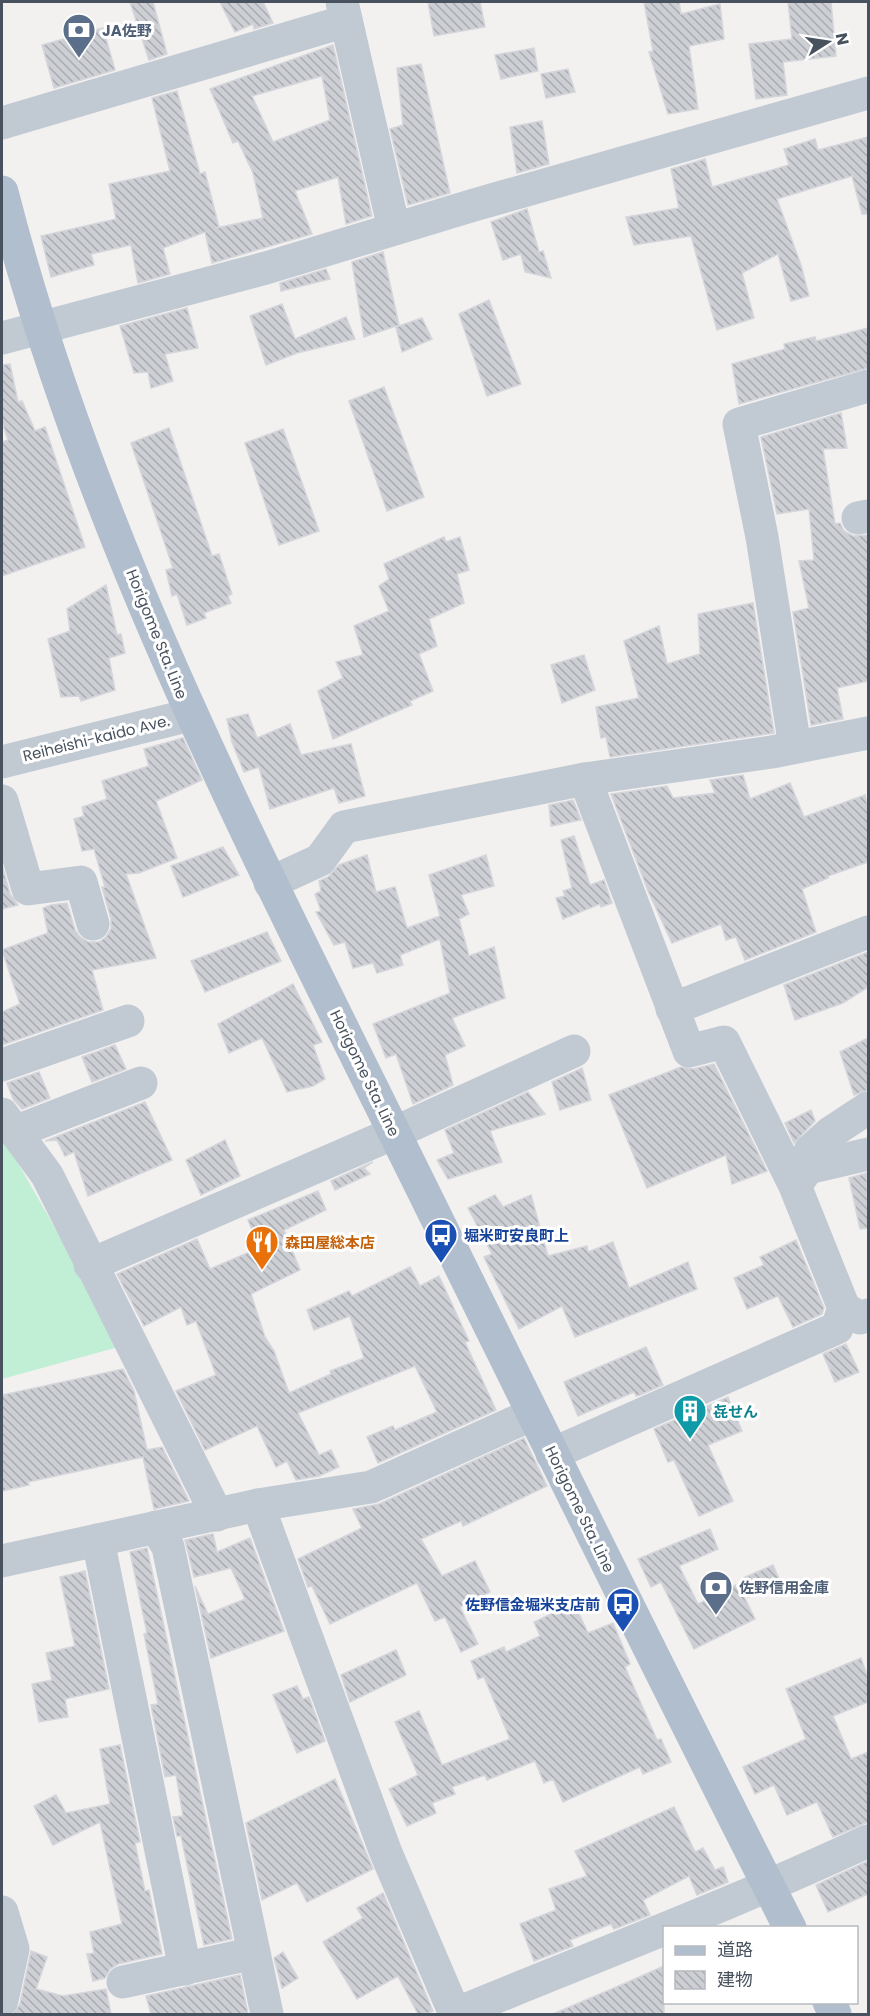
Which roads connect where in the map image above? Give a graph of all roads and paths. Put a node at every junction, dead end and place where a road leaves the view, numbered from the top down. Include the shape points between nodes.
1 (344, 11) edge
2 (868, 93) edge
3 (2, 123) edge
4 (2, 192) edge
5 (394, 229) junction
6 (41, 327) junction
7 (2, 338) edge
8 (868, 386) edge
9 (190, 715) junction
10 (868, 733) edge
11 (795, 747) junction
12 (2, 762) edge
13 (585, 779) junction
14 (2, 801) edge
15 (270, 883) junction
16 (93, 924) dead end
17 (868, 932) edge
18 (672, 1009) junction
19 (128, 1021) dead end
20 (574, 1051) dead end
21 (2, 1065) edge
22 (141, 1083) dead end
23 (868, 1108) edge
24 (8, 1123) edge
25 (394, 1133) junction
26 (868, 1154) edge
27 (802, 1177) junction
28 (90, 1265) junction
29 (860, 1319) edge
30 (533, 1414) junction
31 (552, 1454) junction
32 (258, 1505) junction
33 (217, 1515) junction
34 (156, 1527) junction
35 (98, 1540) junction
36 (2, 1561) edge
37 (868, 1841) edge
38 (769, 1887) junction
39 (2, 1912) edge
40 (667, 1926) edge
41 (789, 1926) edge
42 (663, 1928) edge
43 (254, 1953) junction
44 (185, 1969) junction
45 (123, 1982) dead end
46 (2, 2000) edge
47 (267, 2014) edge
48 (455, 2014) edge

1 - 3 street
1 - 5 street
2 - 5 street
4 - 6 main road, Horigome Sta. Line
5 - 6 street via 266,268
6 - 7 street
6 - 9 main road, Horigome Sta. Line via 84,451
8 - 11 street via 739,424 762,537
9 - 12 street, Reiheishi-kaido Ave.
9 - 15 main road, Horigome Sta. Line
10 - 11 street
11 - 13 street
13 - 15 street via 344,827 320,860
13 - 18 street
14 - 16 street via 28,889 81,882
15 - 25 main road, Horigome Sta. Line
17 - 18 street
18 - 27 street via 689,1051 724,1042
19 - 21 street
20 - 25 street
22 - 24 street
23 - 27 street via 810,1151
24 - 28 street via 47,1175
25 - 28 street
25 - 30 main road, Horigome Sta. Line
26 - 27 street
27 - 29 street
28 - 33 street
29 - 31 street
30 - 31 main road, Horigome Sta. Line
30 - 32 street via 371,1487
31 - 38 main road, Horigome Sta. Line
32 - 33 street
32 - 48 street via 386,1853
33 - 34 street
34 - 35 street
34 - 43 street via 168,1546
35 - 36 street
35 - 44 street
37 - 38 street
38 - 40 street
38 - 41 main road, Horigome Sta. Line
39 - 46 street via 13,1950
42 - 48 street
43 - 44 street
43 - 47 street
44 - 45 street

